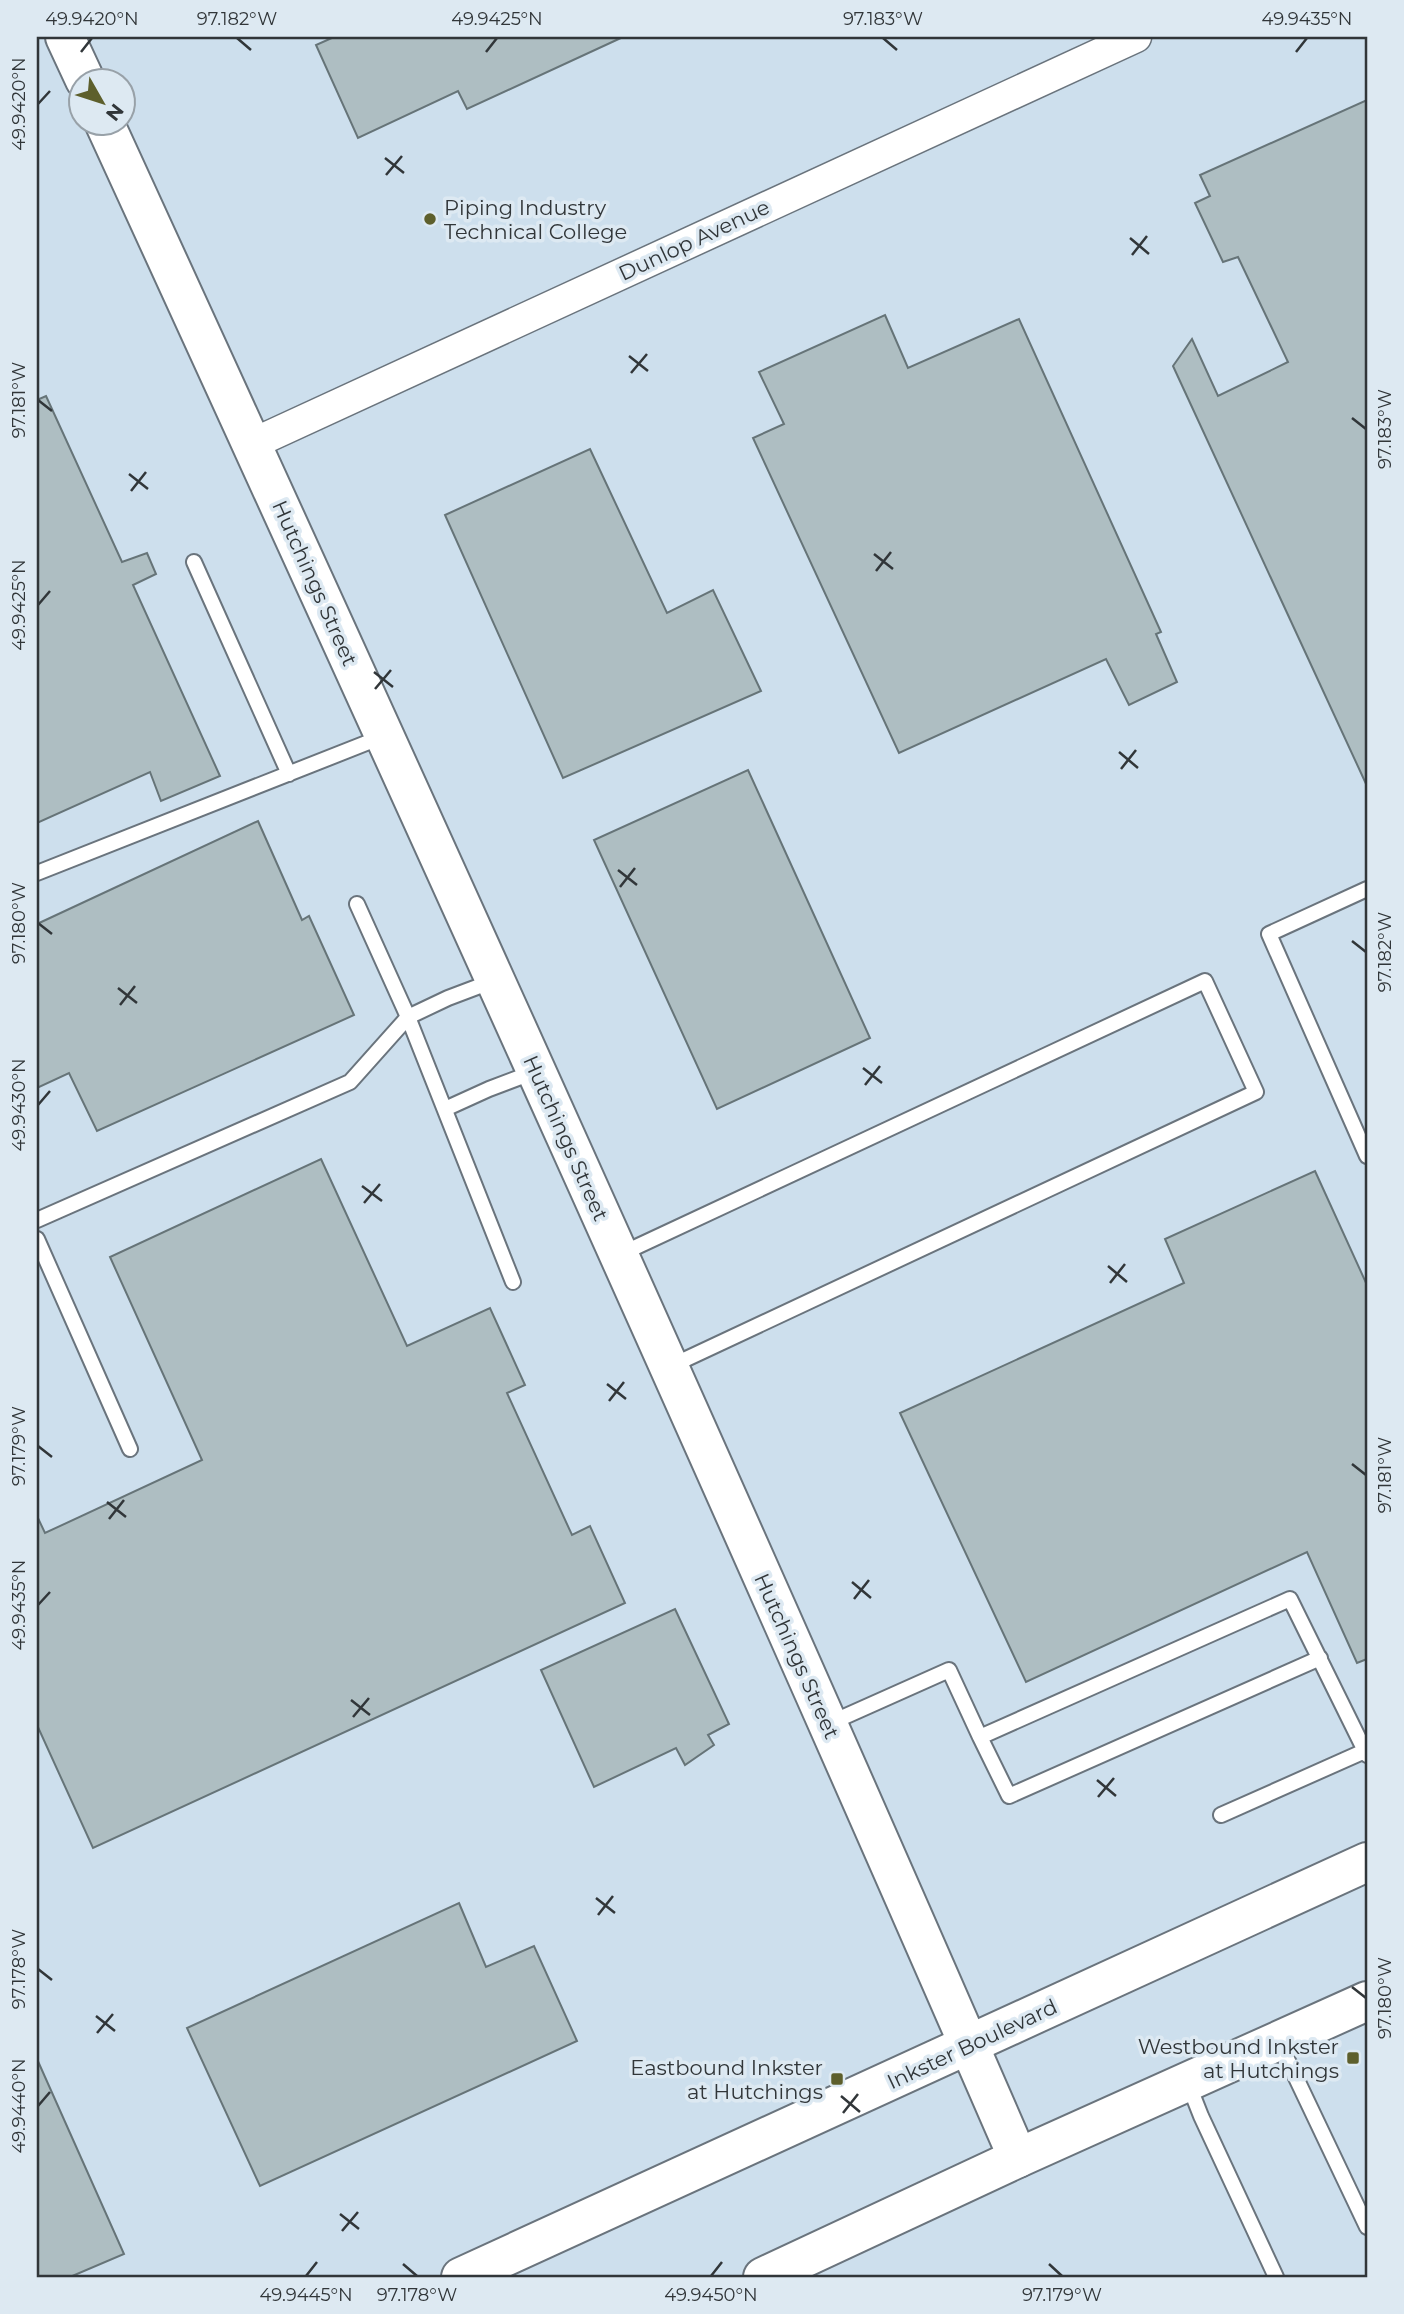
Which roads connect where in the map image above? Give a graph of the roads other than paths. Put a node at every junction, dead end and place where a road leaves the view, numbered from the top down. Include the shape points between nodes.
1 (65, 37) edge
2 (1136, 37) edge
3 (78, 66) edge
4 (110, 136) edge
5 (252, 444) junction
6 (194, 562) dead end
7 (384, 736) junction
8 (289, 774) junction
9 (37, 873) edge
10 (1367, 889) edge
11 (357, 904) dead end
12 (495, 980) junction
13 (408, 1017) junction
14 (536, 1071) junction
15 (445, 1109) junction
16 (1367, 1156) edge
17 (37, 1220) edge
18 (37, 1238) edge
19 (619, 1255) junction
20 (513, 1282) dead end
21 (668, 1368) junction
22 (130, 1449) dead end
23 (1320, 1658) junction
24 (828, 1724) junction
25 (980, 1737) junction
26 (1367, 1752) edge
27 (1221, 1815) dead end
28 (1367, 1862) edge
29 (1367, 2001) edge
30 (1279, 2041) junction
31 (969, 2046) junction
32 (1188, 2081) junction
33 (1018, 2158) junction
34 (1367, 2227) edge
35 (461, 2277) edge
36 (763, 2277) edge
37 (1276, 2277) edge

1 - 3 street
2 - 5 street, Dunlop Avenue
4 - 5 street, Hutchings Street
5 - 7 street, Hutchings Street
6 - 8 lane
7 - 8 lane
7 - 12 street, Hutchings Street
8 - 9 lane
10 - 16 lane via 1269,934
11 - 13 lane
12 - 13 lane
12 - 14 street, Hutchings Street
13 - 15 lane
13 - 17 lane via 350,1082
14 - 15 lane
14 - 19 street, Hutchings Street
15 - 20 lane
18 - 22 lane
19 - 21 street, Hutchings Street
19 - 21 lane via 1205,981 1256,1092
21 - 24 street, Hutchings Street
23 - 25 lane via 1290,1599
23 - 25 lane via 1009,1796
23 - 26 lane
24 - 25 lane via 949,1670
24 - 31 street, Hutchings Street
26 - 27 lane
28 - 31 street, Inkster Boulevard
29 - 30 street
30 - 32 street
30 - 34 lane
31 - 33 street, Hutchings Street
31 - 35 street, Inkster Boulevard
32 - 33 street
32 - 37 lane
33 - 36 street

